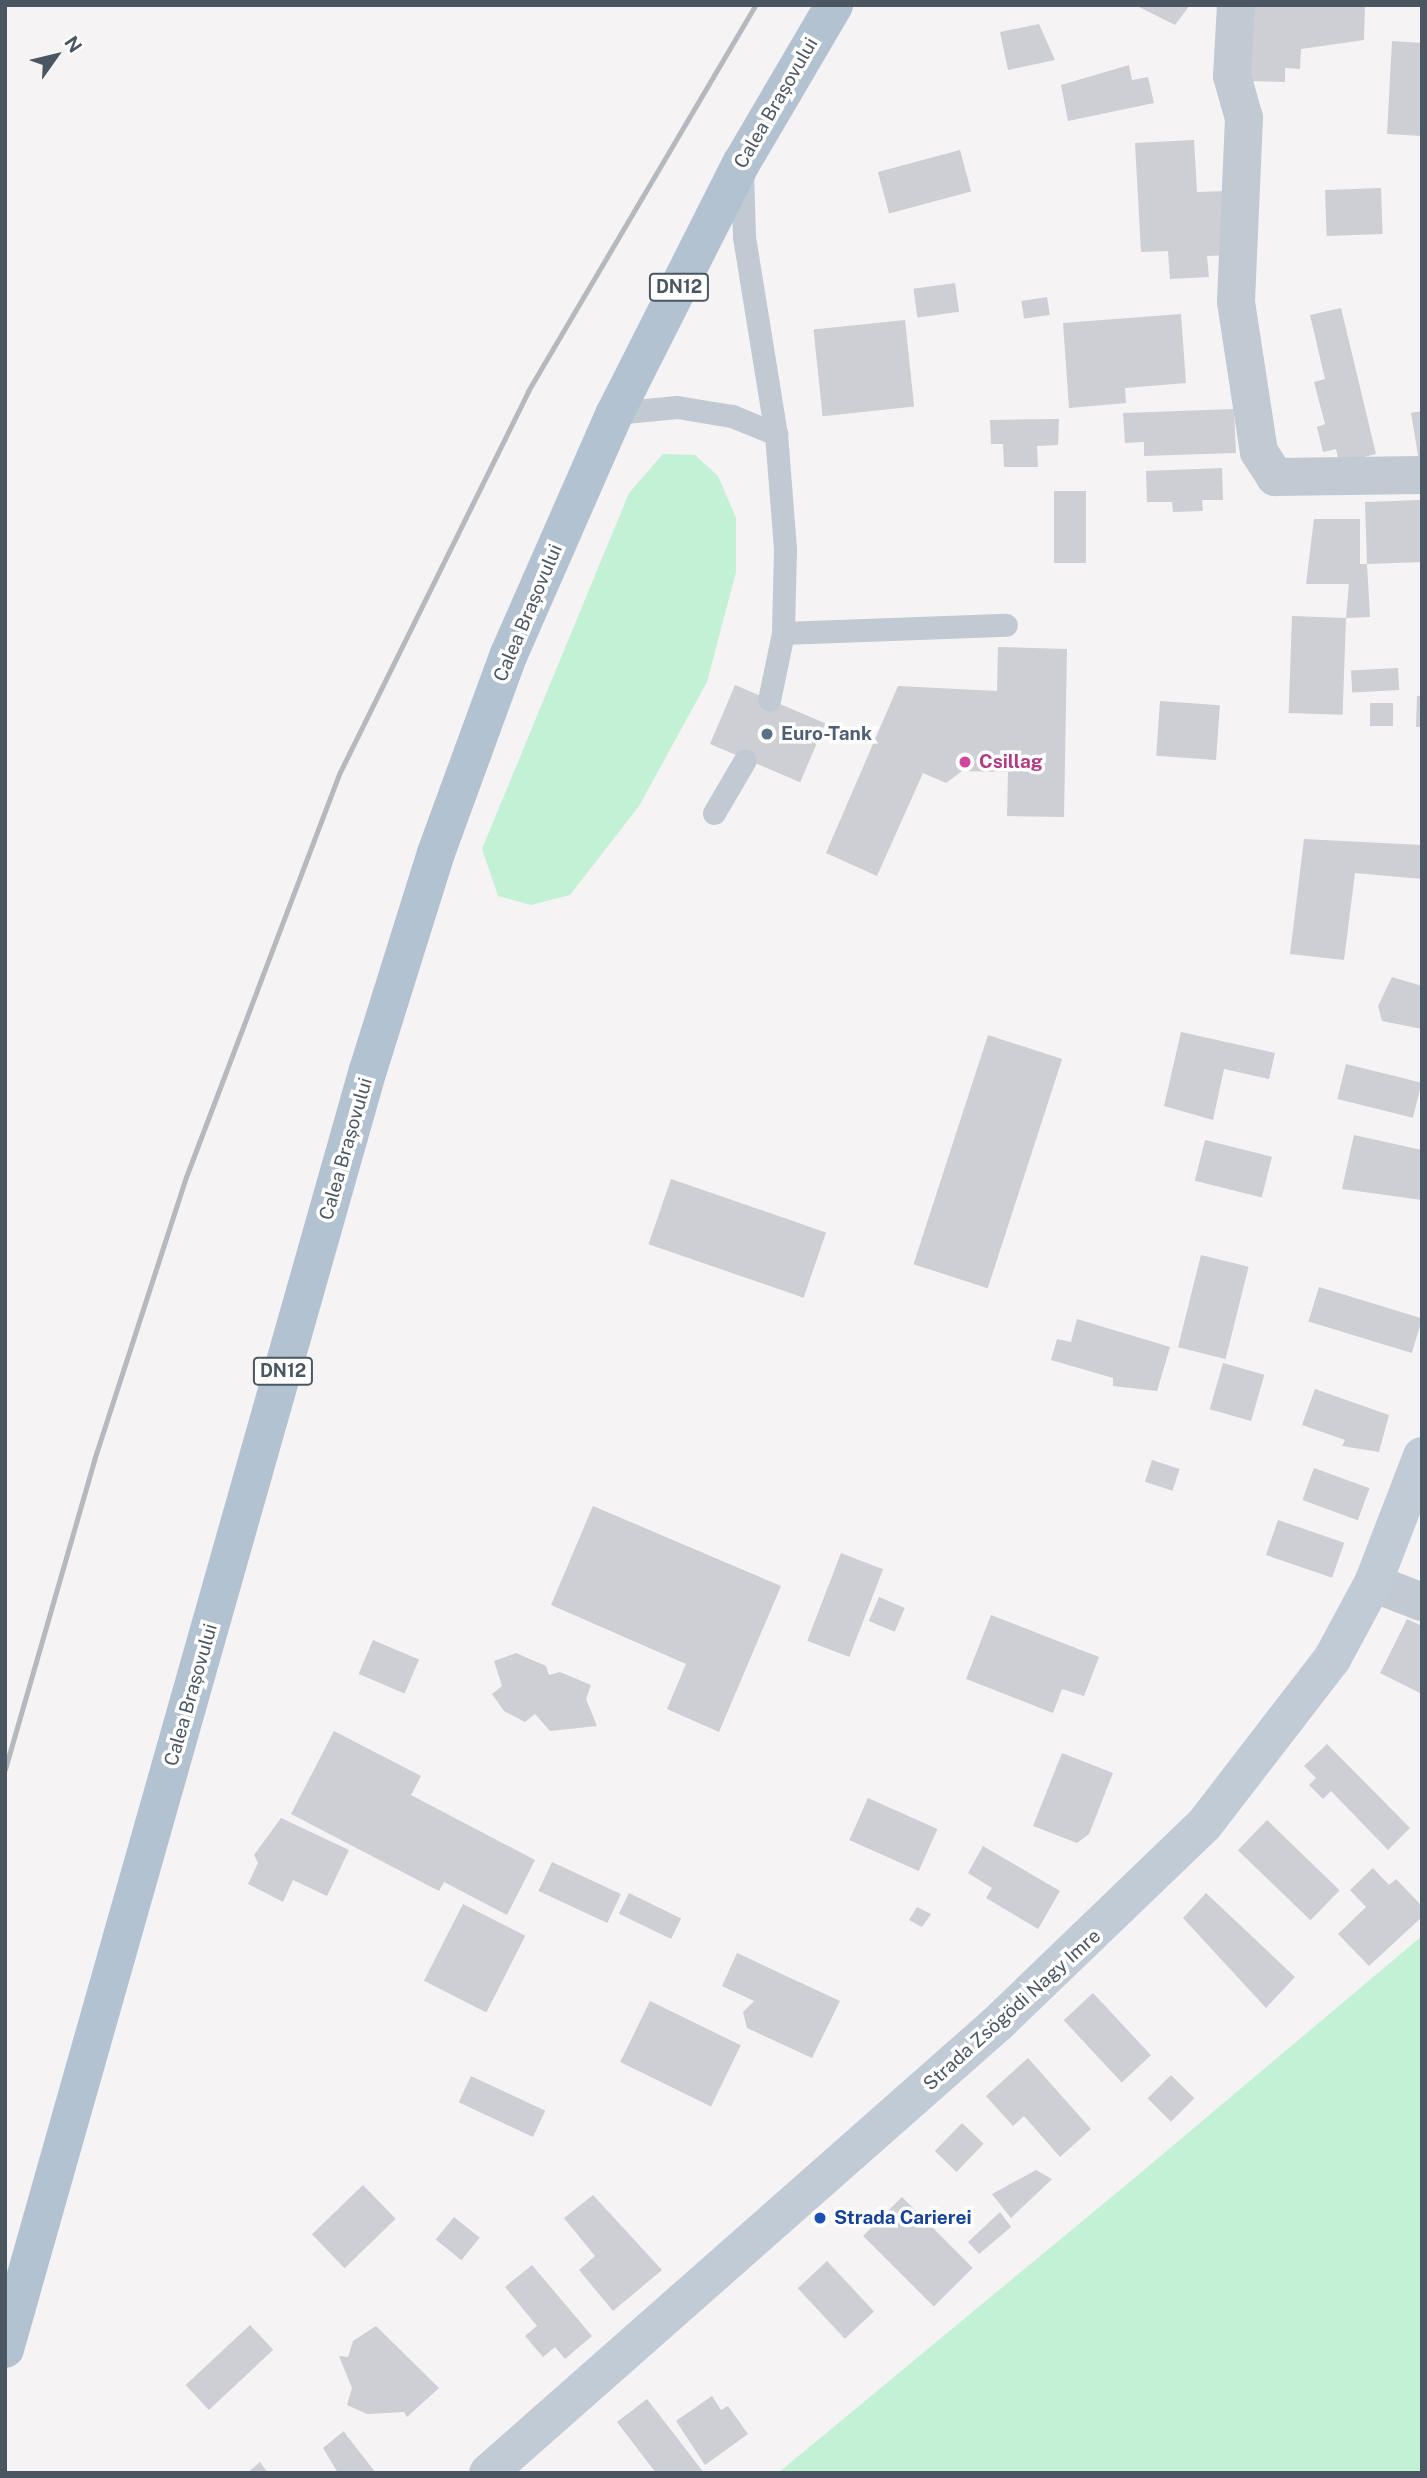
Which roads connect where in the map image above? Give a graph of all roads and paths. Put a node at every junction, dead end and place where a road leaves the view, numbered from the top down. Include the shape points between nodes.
1 (834, 5) edge
2 (1236, 5) edge
3 (742, 162) junction
4 (615, 412) junction
5 (776, 434) junction
6 (1422, 475) edge
7 (1006, 625) dead end
8 (783, 633) junction
9 (769, 700) dead end
10 (746, 760) dead end
11 (714, 813) dead end
12 (1422, 1456) edge
13 (1373, 1583) junction
14 (1422, 1602) edge
15 (5, 2349) edge
16 (488, 2473) edge

1 - 3 main road, Calea Brașovului / DN12
2 - 6 street via 1231,76 1244,118 1236,302 1259,452 1275,477
3 - 4 main road, Calea Brașovului / DN12
3 - 5 lane via 744,237
4 - 5 lane via 677,407 732,416
4 - 15 main road, Calea Brașovului / DN12 via 509,654 406,943
5 - 8 lane via 785,549
7 - 8 lane
8 - 9 lane
10 - 11 lane
12 - 13 main road, Strada Zsögödi Nagy Imre
13 - 14 street
13 - 16 main road, Strada Zsögödi Nagy Imre via 1332,1659 1284,1726 1203,1825 1113,1919

